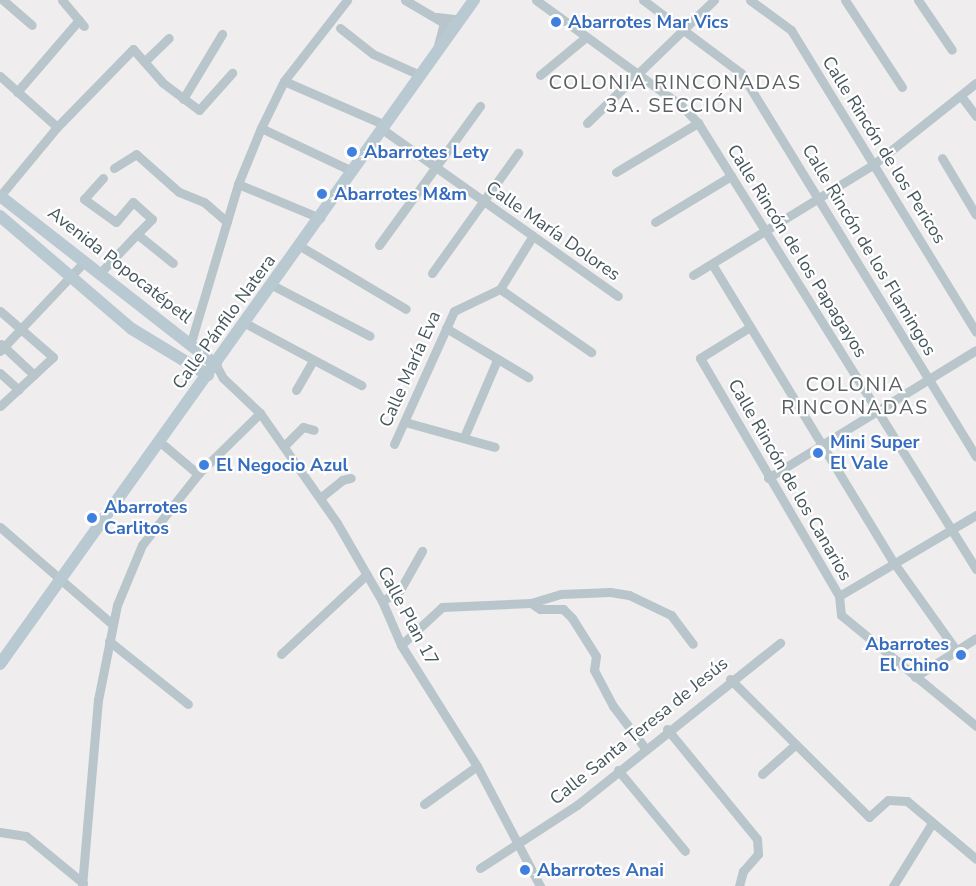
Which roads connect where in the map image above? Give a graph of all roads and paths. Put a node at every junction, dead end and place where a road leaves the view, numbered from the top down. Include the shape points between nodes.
1 (3, 0) edge
2 (20, 0) edge
3 (62, 0) edge
4 (346, 0) edge
5 (405, 0) edge
6 (474, 0) edge
7 (536, 0) edge
8 (643, 0) edge
9 (714, 0) edge
10 (750, 0) edge
11 (845, 0) edge
12 (918, 0) edge
13 (12, 8) junction
14 (437, 17) junction
15 (458, 23) junction
16 (32, 25) dead end
17 (340, 28) dead end
18 (683, 28) junction
19 (222, 34) dead end
20 (586, 37) junction
21 (169, 38) dead end
22 (952, 50) dead end
23 (436, 53) junction
24 (145, 61) junction
25 (232, 74) dead end
26 (639, 74) junction
27 (420, 75) junction
28 (540, 75) dead end
29 (0, 76) edge
30 (284, 81) junction
31 (976, 83) edge
32 (902, 87) dead end
33 (17, 92) junction
34 (961, 96) junction
35 (183, 99) junction
36 (480, 106) dead end
37 (976, 116) edge
38 (587, 123) dead end
39 (698, 123) junction
40 (57, 127) junction
41 (383, 127) junction
42 (261, 128) junction
43 (518, 153) dead end
44 (942, 158) dead end
45 (874, 164) junction
46 (114, 168) dead end
47 (436, 168) junction
48 (352, 171) junction
49 (616, 172) dead end
50 (731, 176) junction
51 (103, 178) dead end
52 (238, 184) junction
53 (0, 196) edge
54 (818, 199) junction
55 (484, 204) junction
56 (976, 215) edge
57 (0, 216) edge
58 (320, 218) junction
59 (227, 222) junction
60 (655, 222) dead end
61 (765, 231) junction
62 (137, 234) junction
63 (532, 237) junction
64 (379, 245) dead end
65 (300, 246) junction
66 (85, 261) junction
67 (173, 263) dead end
68 (712, 264) junction
69 (100, 273) junction
70 (432, 273) dead end
71 (693, 275) dead end
72 (72, 277) junction
73 (272, 285) junction
74 (500, 289) junction
75 (618, 296) dead end
76 (406, 309) dead end
77 (0, 312) edge
78 (245, 323) junction
79 (750, 327) junction
80 (21, 328) junction
81 (446, 328) junction
82 (976, 332) edge
83 (370, 336) dead end
84 (190, 342) junction
85 (1, 347) edge
86 (976, 350) edge
87 (200, 352) junction
88 (591, 352) dead end
89 (313, 360) junction
90 (497, 360) junction
91 (192, 364) junction
92 (212, 370) junction
93 (0, 373) edge
94 (34, 375) junction
95 (528, 377) dead end
96 (928, 379) junction
97 (361, 386) dead end
98 (19, 390) junction
99 (296, 390) dead end
100 (0, 406) edge
101 (876, 411) junction
102 (260, 413) junction
103 (405, 422) junction
104 (314, 430) dead end
105 (464, 437) junction
106 (159, 442) junction
107 (394, 444) dead end
108 (823, 444) junction
109 (284, 446) junction
110 (495, 447) dead end
111 (976, 457) edge
112 (198, 474) junction
113 (351, 478) dead end
114 (768, 478) junction
115 (320, 498) junction
116 (976, 515) edge
117 (0, 527) edge
118 (950, 530) junction
119 (422, 551) dead end
120 (894, 563) junction
121 (976, 569) edge
122 (367, 574) junction
123 (62, 582) junction
124 (582, 593) junction
125 (839, 596) junction
126 (382, 601) junction
127 (531, 603) junction
128 (563, 609) junction
129 (112, 624) junction
130 (976, 638) edge
131 (109, 641) junction
132 (780, 643) dead end
133 (693, 644) dead end
134 (400, 645) junction
135 (956, 650) junction
136 (281, 654) dead end
137 (0, 664) edge
138 (915, 677) junction
139 (730, 679) junction
140 (188, 704) dead end
141 (976, 726) edge
142 (667, 729) junction
143 (796, 744) junction
144 (645, 748) junction
145 (477, 766) junction
146 (618, 770) junction
147 (762, 774) dead end
148 (424, 804) dead end
149 (933, 823) junction
150 (0, 832) edge
151 (518, 844) junction
152 (685, 851) dead end
153 (976, 859) edge
154 (480, 868) dead end
155 (83, 885) edge
156 (540, 886) edge
157 (738, 886) edge
158 (893, 886) edge

1 - 13 street
2 - 13 street
3 - 33 street via 81,23
4 - 30 street
5 - 14 street
6 - 15 main road, Calle Pánfilo Natera
7 - 20 street, Calle Rincón de los Papagayos
8 - 18 street, Calle Rincón de los Flamingos
9 - 18 street
10 - 45 street, Calle Rincón de los Pericos via 791,30
11 - 32 street
12 - 22 street
13 - 16 street
14 - 15 street
14 - 23 street via 445,26 435,44
15 - 23 main road, Calle Pánfilo Natera
17 - 27 street via 374,54
18 - 26 street
18 - 54 street, Calle Rincón de los Flamingos via 741,73
19 - 35 street
20 - 26 street, Calle Rincón de los Papagayos
20 - 28 street
21 - 24 street
23 - 27 main road, Calle Pánfilo Natera
24 - 35 street
24 - 40 street via 133,49
25 - 35 street via 199,110
26 - 38 street
26 - 39 street, Calle Rincón de los Papagayos
27 - 41 main road, Calle Pánfilo Natera
29 - 33 street
30 - 41 street, Calle María Dolores
30 - 42 street
31 - 34 street
33 - 40 street
34 - 37 street
34 - 45 street
36 - 47 street
39 - 49 street
39 - 50 street, Calle Rincón de los Papagayos
40 - 53 street
41 - 47 street, Calle María Dolores
41 - 48 main road, Calle Pánfilo Natera
42 - 48 street
42 - 52 street
43 - 55 street
44 - 56 street
45 - 54 street
45 - 82 street, Calle Rincón de los Pericos
46 - 59 street via 136,153 179,192 204,202
47 - 55 street, Calle María Dolores
47 - 64 street
48 - 58 main road, Calle Pánfilo Natera
50 - 60 street
50 - 61 street, Calle Rincón de los Papagayos
51 - 62 street via 84,199 116,222 134,202 152,219
52 - 58 street
52 - 59 street
53 - 66 main road, Avenida Popocatépetl
54 - 61 street
54 - 96 street, Calle Rincón de los Flamingos
55 - 63 street, Calle María Dolores
55 - 70 street
57 - 72 main road, Avenida Popocatépetl
58 - 65 main road, Calle Pánfilo Natera
59 - 84 street
61 - 68 street
61 - 101 street, Calle Rincón de los Papagayos
62 - 67 street
62 - 69 street
63 - 74 street
63 - 75 street, Calle María Dolores
65 - 73 main road, Calle Pánfilo Natera
65 - 76 street
66 - 69 main road, Avenida Popocatépetl
66 - 72 street
68 - 71 street
68 - 79 street
69 - 84 main road, Avenida Popocatépetl
72 - 80 street
72 - 91 main road, Avenida Popocatépetl via 132,329
73 - 78 main road, Calle Pánfilo Natera
73 - 83 street
74 - 81 street, Calle María Eva via 454,311
74 - 88 street
77 - 80 street
78 - 89 street
78 - 92 main road, Calle Pánfilo Natera
79 - 108 street
79 - 114 street, Calle Rincón de los Canarios via 699,358
80 - 85 street
80 - 94 street via 53,357
81 - 90 street
81 - 103 street, Calle María Eva
84 - 87 main road, Avenida Popocatépetl
85 - 94 street
86 - 96 street
87 - 91 main road
87 - 92 main road, Avenida Popocatépetl
89 - 97 street
89 - 99 street
90 - 95 street
90 - 105 street
91 - 92 main road, Avenida Popocatépetl
92 - 102 street, Calle Plan 17
92 - 106 main road, Calle Pánfilo Natera
93 - 98 street
94 - 98 street
96 - 101 street
96 - 111 street, Calle Rincón de los Flamingos
98 - 100 street
101 - 108 street
101 - 118 street, Calle Rincón de los Papagayos
102 - 109 street, Calle Plan 17
102 - 112 street
103 - 105 street
103 - 107 street, Calle María Eva
104 - 109 street via 303,427
105 - 110 street
106 - 112 street
106 - 123 main road, Calle Pánfilo Natera
108 - 114 street
108 - 120 street
109 - 115 street, Calle Plan 17
112 - 129 street via 142,545
113 - 115 street via 342,480
114 - 125 street, Calle Rincón de los Canarios
115 - 122 street, Calle Plan 17
116 - 118 street
117 - 123 street
118 - 120 street
118 - 121 street, Calle Rincón de los Papagayos
119 - 126 street via 400,590
120 - 125 street
120 - 135 street
122 - 126 street, Calle Plan 17
122 - 136 street
123 - 129 street
123 - 137 main road, Calle Pánfilo Natera
124 - 127 street via 561,594
124 - 128 street
124 - 133 street via 628,595 671,615
125 - 138 street, Calle Rincón de los Canarios via 841,615
126 - 134 street, Calle Plan 17
127 - 128 street via 540,609
127 - 134 street via 442,607
128 - 144 street via 596,656 594,670 613,706
129 - 131 street
130 - 135 street
131 - 140 street
131 - 155 street via 98,700
132 - 139 street, Calle Santa Teresa de Jesús
134 - 145 street, Calle Plan 17
135 - 138 street
138 - 141 street, Calle Rincón de los Canarios
139 - 142 street, Calle Santa Teresa de Jesús
139 - 143 street
142 - 144 street, Calle Santa Teresa de Jesús
142 - 157 street via 757,839 758,854 743,871
143 - 147 street
143 - 149 street via 869,817 888,800 897,799 907,801
144 - 146 street, Calle Santa Teresa de Jesús
145 - 148 street
145 - 151 street, Calle Plan 17
146 - 151 street, Calle Santa Teresa de Jesús via 577,805
146 - 152 street
149 - 153 street
149 - 158 street
150 - 155 street via 26,836
151 - 154 street, Calle Santa Teresa de Jesús
151 - 156 street, Calle Plan 17

